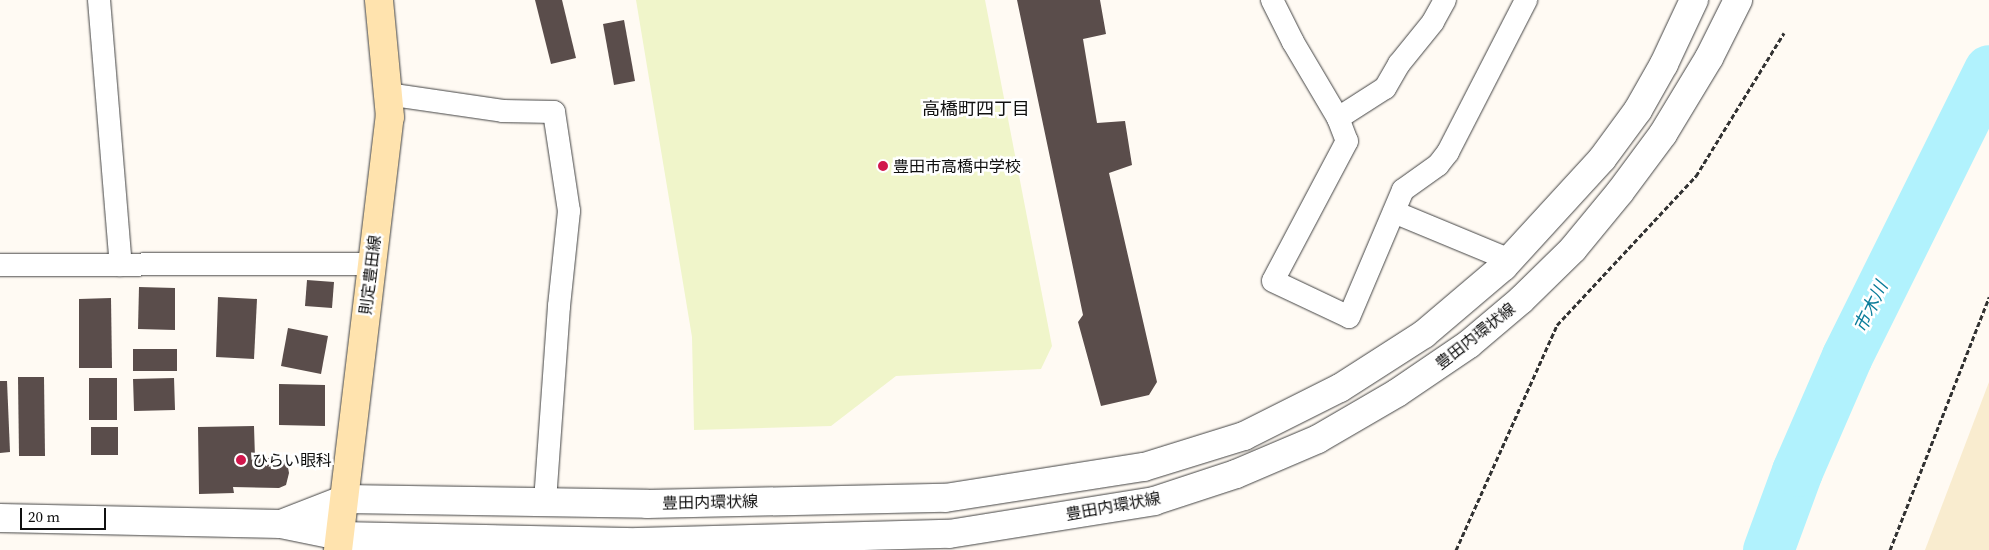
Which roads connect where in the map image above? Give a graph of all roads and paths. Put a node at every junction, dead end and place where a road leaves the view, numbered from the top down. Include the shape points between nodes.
1 (98, 0) edge
2 (379, 0) edge
3 (1272, 0) edge
4 (1445, 0) edge
5 (1526, 0) edge
6 (1694, 0) edge
7 (1738, 0) edge
8 (1784, 33) dead end
9 (388, 94) junction
10 (1338, 118) junction
11 (1394, 212) junction
12 (1510, 260) junction
13 (371, 264) junction
14 (0, 265) edge
15 (121, 265) junction
16 (1989, 297) edge
17 (345, 499) junction
18 (545, 502) junction
19 (0, 518) edge
20 (281, 524) junction
21 (339, 543) edge
22 (1456, 550) edge
23 (1890, 550) edge

1 - 15 street
2 - 9 main road, 則定豊田線
3 - 10 street
4 - 10 street via 1384,88
5 - 11 street via 1448,152 1438,165 1403,190
6 - 12 street, 豊田内環状線 via 1638,110 1602,158
7 - 21 street, 豊田内環状線 via 1709,58 1663,134 1573,249 1522,300 1468,344 1397,393 1318,439 1236,474 1154,501 949,534 638,542
8 - 22 path via 1696,176 1557,325
9 - 13 main road, 則定豊田線 via 390,117
9 - 18 street via 503,111 554,112 569,211
10 - 11 street via 1348,140 1273,281 1349,317
11 - 12 street
12 - 18 street, 豊田内環状線 via 1424,334 1340,388 1244,436 1144,467 945,498 648,504
13 - 15 street
13 - 17 main road, 則定豊田線
14 - 15 street
16 - 23 path
17 - 18 street, 豊田内環状線
17 - 20 street, 豊田内環状線
17 - 21 main road, 則定豊田線
19 - 20 street, 豊田内環状線
20 - 21 street, 豊田内環状線

